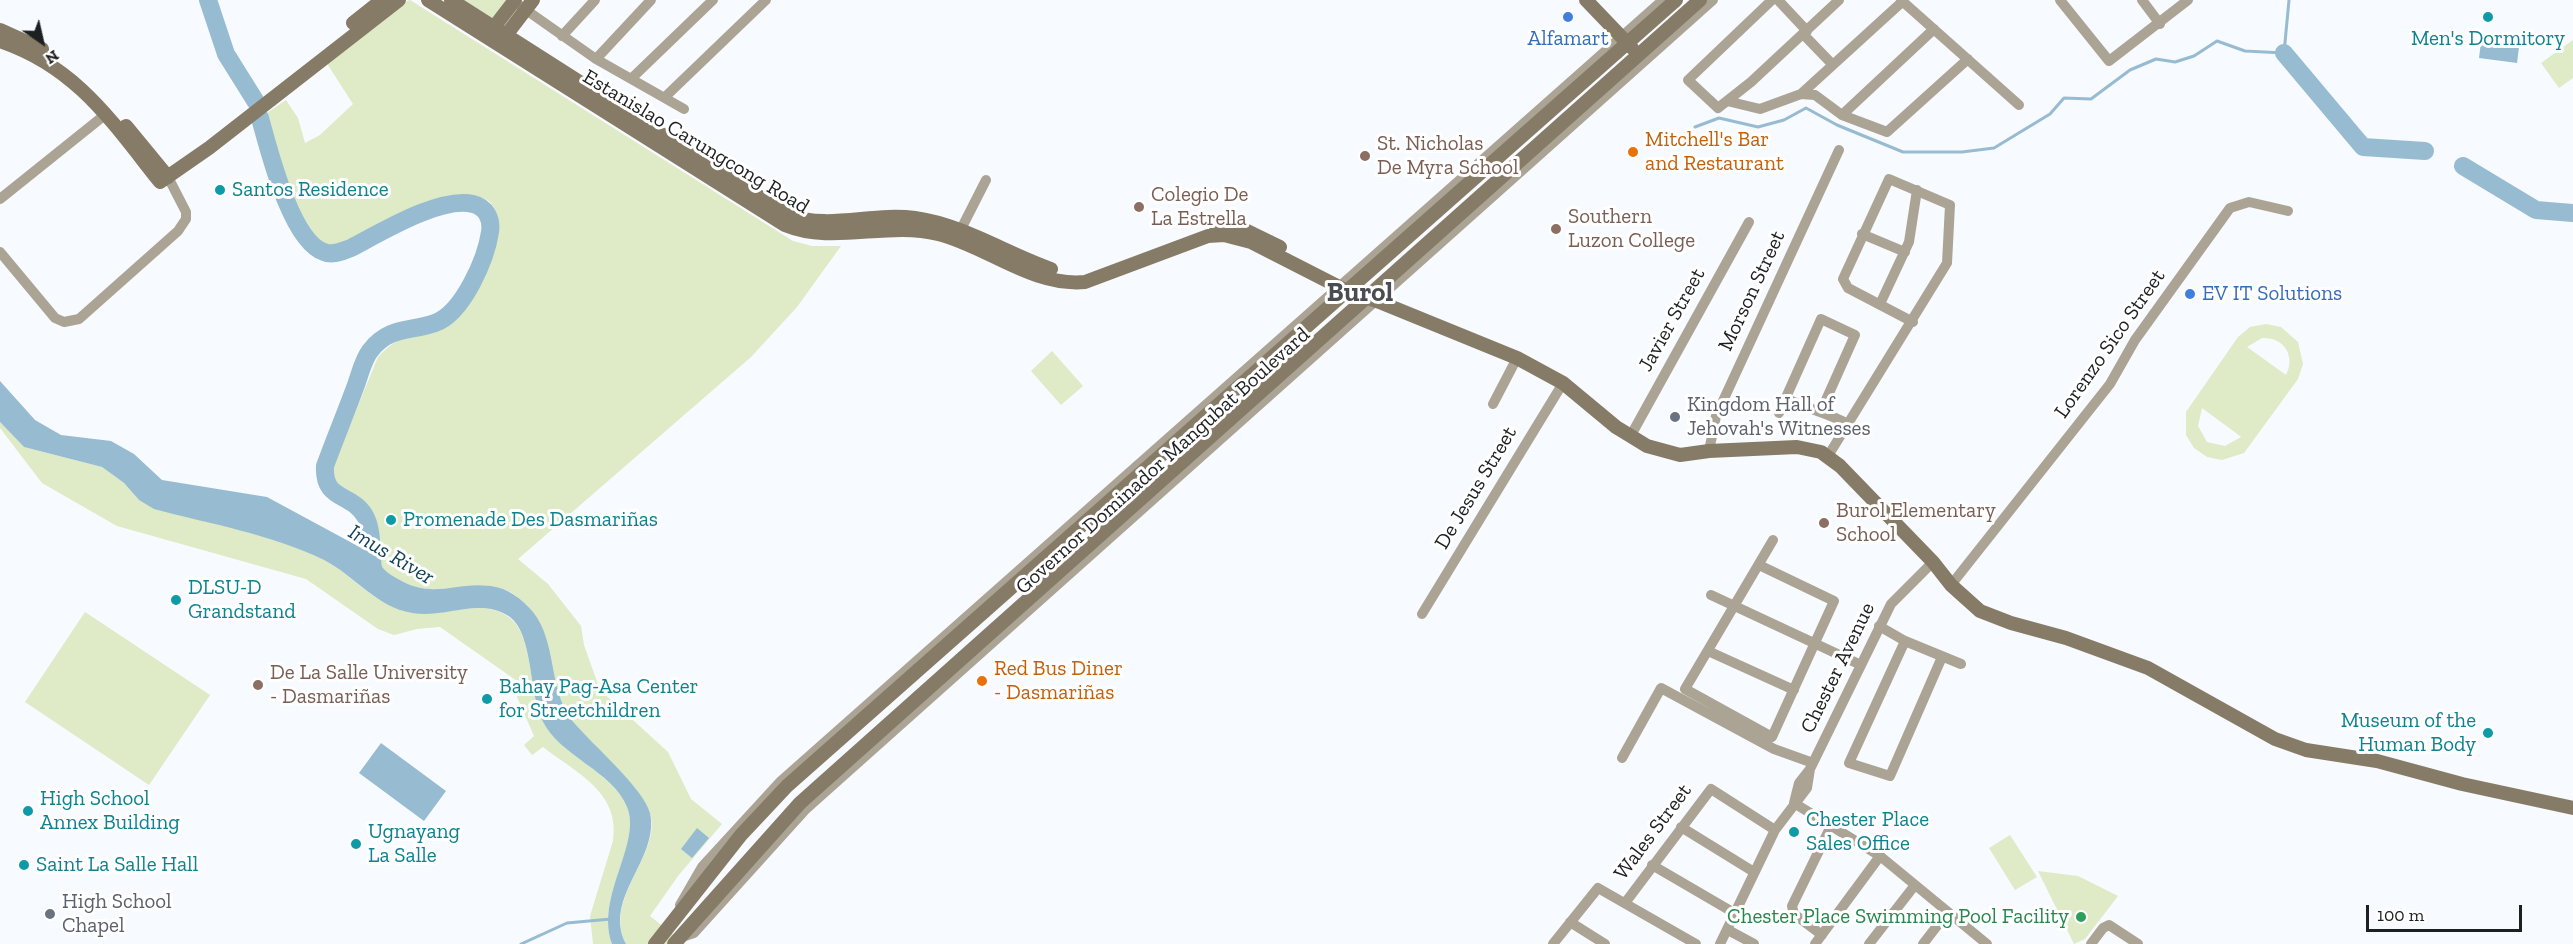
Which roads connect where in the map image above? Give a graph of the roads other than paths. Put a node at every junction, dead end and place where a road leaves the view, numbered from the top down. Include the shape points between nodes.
1 (382, 0) edge
2 (399, 0) edge
3 (428, 0) edge
4 (451, 0) edge
5 (595, 0) edge
6 (651, 0) edge
7 (713, 0) edge
8 (766, 0) edge
9 (1586, 0) edge
10 (1596, 0) edge
11 (1663, 0) edge
12 (1676, 0) edge
13 (1700, 0) edge
14 (1713, 0) edge
15 (1772, 0) edge
16 (1778, 0) edge
17 (1839, 0) edge
18 (2060, 0) edge
19 (2142, 0) edge
20 (2188, 0) edge
21 (1902, 1) edge
22 (522, 2) edge
23 (2160, 24) junction
24 (1934, 29) junction
25 (0, 30) edge
26 (1805, 32) junction
27 (496, 36) junction
28 (562, 36) junction
29 (1626, 39) junction
30 (0, 41) edge
31 (1640, 53) junction
32 (596, 59) junction
33 (1968, 59) junction
34 (1833, 64) junction
35 (632, 78) junction
36 (280, 92) junction
37 (1802, 94) junction
38 (665, 97) junction
39 (1727, 101) junction
40 (2019, 105) dead end
41 (684, 108) dead end
42 (106, 114) junction
43 (1842, 115) junction
44 (1839, 150) dead end
45 (164, 179) junction
46 (986, 180) dead end
47 (1917, 190) junction
48 (0, 199) edge
49 (2288, 211) dead end
50 (1749, 222) dead end
51 (1862, 234) junction
52 (958, 235) junction
53 (0, 252) edge
54 (1905, 252) junction
55 (1346, 287) junction
56 (1371, 298) junction
57 (1880, 304) junction
58 (1913, 322) junction
59 (1517, 358) junction
60 (1563, 383) junction
61 (1787, 399) junction
62 (1493, 404) dead end
63 (1821, 411) junction
64 (1779, 413) dead end
65 (1848, 424) junction
66 (1187, 433) junction
67 (1630, 437) junction
68 (1199, 446) junction
69 (1709, 451) junction
70 (1828, 456) junction
71 (1773, 540) dead end
72 (1933, 562) junction
73 (1759, 565) junction
74 (1951, 585) junction
75 (1712, 595) dead end
76 (1734, 606) junction
77 (1422, 614) dead end
78 (1879, 626) junction
79 (1905, 641) junction
80 (1815, 644) junction
81 (1708, 651) junction
82 (1942, 657) junction
83 (1961, 664) dead end
84 (1861, 665) junction
85 (1794, 690) junction
86 (1622, 758) dead end
87 (1812, 766) junction
88 (1794, 803) junction
89 (2573, 808) edge
90 (1832, 824) junction
91 (1681, 827) junction
92 (1775, 830) junction
93 (1880, 856) junction
94 (1652, 866) junction
95 (1754, 872) junction
96 (1914, 885) junction
97 (1625, 903) junction
98 (1947, 913) junction
99 (1736, 914) junction
100 (1570, 922) junction
101 (667, 929) junction
102 (1728, 930) junction
103 (1818, 939) edge
104 (676, 941) edge
105 (1983, 943) edge
106 (655, 944) edge
107 (1553, 944) edge
108 (1605, 944) edge
109 (1696, 944) edge
110 (1720, 944) edge
111 (1754, 944) edge
112 (1869, 944) edge
113 (1923, 944) edge
114 (2091, 944) edge
115 (2138, 944) edge

1 - 36 street via 313,56
2 - 36 street
3 - 27 street, Estanislao Carungcong Road
4 - 27 street, Estanislao Carungcong Road
5 - 28 street
6 - 32 street
7 - 35 street
8 - 38 street
9 - 29 street
10 - 29 street
11 - 29 street, Governor Dominador Mangubat Boulevard
12 - 29 street, Governor Dominador Mangubat Boulevard
13 - 31 street, Governor Dominador Mangubat Boulevard
14 - 56 street, Governor Dominador Mangubat Boulevard
15 - 39 street via 1688,80 1718,108
16 - 26 street
17 - 26 street
18 - 23 street via 2109,61
19 - 23 street
20 - 23 street
21 - 24 street
21 - 34 street
22 - 27 street
22 - 28 street
24 - 33 street
24 - 43 street
25 - 45 street via 37,46 83,77
26 - 34 street
26 - 39 street
27 - 52 street, Estanislao Carungcong Road via 788,215 817,223 912,217
28 - 32 street
29 - 31 street
29 - 55 street, Governor Dominador Mangubat Boulevard
30 - 42 street via 33,54 66,74
31 - 56 street, Governor Dominador Mangubat Boulevard
32 - 35 street
33 - 40 street
33 - 43 street via 1887,132
34 - 37 street
35 - 38 street
36 - 45 street
37 - 39 street via 1760,109
37 - 43 street via 1815,95
38 - 41 street
42 - 45 street
42 - 48 street
44 - 69 street, Morson Street via 1716,416
45 - 53 street via 186,212 183,225 79,319 64,322 47,311
46 - 52 street
47 - 51 street via 1889,179
47 - 54 street
47 - 58 street via 1951,207 1947,263
49 - 74 street, Lorenzo Sico Street via 2249,202 2230,208 2135,340 2110,384
50 - 67 street, Javier Street
51 - 54 street
51 - 57 street via 1843,279 1848,288
52 - 55 street, Estanislao Carungcong Road via 1032,273 1071,283 1084,282 1208,236 1224,235 1251,242
54 - 57 street
55 - 56 street, Estanislao Carungcong Road
55 - 66 street, Governor Dominador Mangubat Boulevard
55 - 101 street, Governor Dominador Mangubat Boulevard via 781,781 696,875
56 - 59 street, Estanislao Carungcong Road
56 - 68 street, Governor Dominador Mangubat Boulevard
56 - 104 street, Governor Dominador Mangubat Boulevard via 806,809 694,933
57 - 58 street
58 - 65 street
59 - 60 street, Estanislao Carungcong Road
59 - 62 street
60 - 67 street, Estanislao Carungcong Road
60 - 77 street, De Jesus Street
61 - 63 street
61 - 63 street via 1821,319 1855,335
61 - 64 street
63 - 65 street
65 - 70 street
66 - 68 street
66 - 101 street, Governor Dominador Mangubat Boulevard via 787,786 741,835
67 - 69 street, Estanislao Carungcong Road via 1680,455
68 - 104 street, Governor Dominador Mangubat Boulevard via 800,802
69 - 70 street, Estanislao Carungcong Road via 1797,447
70 - 72 street, Estanislao Carungcong Road
71 - 73 street
72 - 74 street, Estanislao Carungcong Road
72 - 78 street, Chester Avenue via 1900,593
73 - 76 street
73 - 80 street via 1834,601
74 - 89 street, Estanislao Carungcong Road via 1980,610 2148,668 2290,746 2377,761
75 - 76 street
76 - 80 street
76 - 81 street
78 - 79 street
78 - 84 street, Chester Avenue
79 - 82 street
79 - 82 street via 1849,763 1890,776
80 - 84 street
80 - 85 street
81 - 85 street
81 - 85 street via 1685,689 1772,737
82 - 83 street
84 - 87 street, Chester Avenue
86 - 87 street via 1661,688
87 - 88 street, Chester Avenue via 1808,788
88 - 90 street
88 - 92 street, Chester Avenue
90 - 93 street
90 - 103 street via 1792,906 1794,914
91 - 92 street, Wales Street via 1711,789
91 - 94 street, Wales Street
91 - 95 street
92 - 95 street, Chester Avenue
93 - 96 street
93 - 103 street
94 - 97 street, Wales Street
94 - 99 street
95 - 99 street, Chester Avenue
96 - 98 street
96 - 112 street
97 - 100 street via 1598,888
97 - 109 street
98 - 105 street
98 - 113 street
99 - 102 street, Chester Avenue
100 - 107 street
100 - 108 street
101 - 106 street, Governor Dominador Mangubat Boulevard
102 - 110 street, Chester Avenue
102 - 111 street
114 - 115 street via 2109,925

